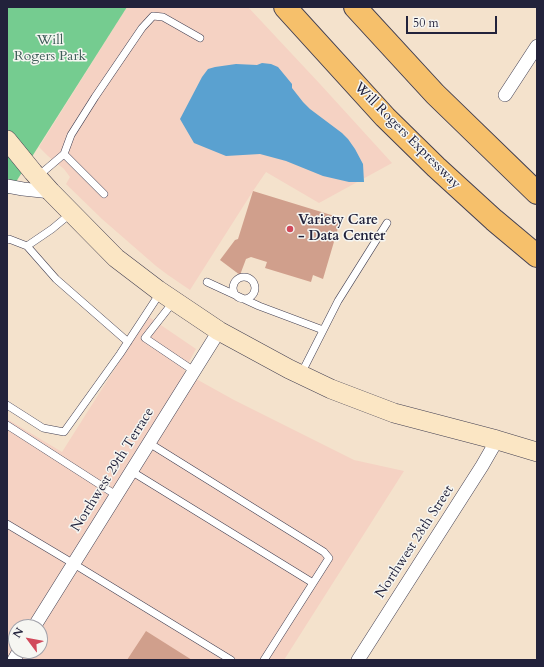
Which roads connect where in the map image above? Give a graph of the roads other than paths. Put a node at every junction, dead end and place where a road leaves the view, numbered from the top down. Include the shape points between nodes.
1 (285, 7) edge
2 (355, 7) edge
3 (200, 38) dead end
4 (537, 46) edge
5 (506, 95) dead end
6 (7, 140) edge
7 (64, 154) junction
8 (37, 177) junction
9 (7, 186) edge
10 (51, 192) junction
11 (537, 193) edge
12 (104, 194) dead end
13 (71, 213) junction
14 (387, 223) dead end
15 (7, 240) edge
16 (27, 246) junction
17 (537, 256) edge
18 (207, 282) dead end
19 (168, 296) junction
20 (323, 330) junction
21 (219, 331) junction
22 (128, 342) junction
23 (194, 371) junction
24 (301, 374) junction
25 (7, 405) edge
26 (7, 425) edge
27 (497, 440) junction
28 (149, 442) junction
29 (537, 452) edge
30 (131, 471) junction
31 (116, 495) junction
32 (7, 524) edge
33 (74, 564) junction
34 (313, 583) junction
35 (39, 619) edge
36 (228, 659) edge
37 (264, 660) edge
38 (358, 660) edge

1 - 17 highway, Will Rogers Expressway via 384,117 494,220
2 - 11 highway via 435,94
3 - 7 lane via 163,17 153,16 95,97 72,135
4 - 5 street
6 - 8 street
7 - 8 lane
7 - 12 lane
8 - 10 street
9 - 10 street
10 - 13 street
13 - 16 lane
13 - 19 street via 116,258
14 - 20 lane via 338,301
15 - 16 lane
16 - 22 lane via 56,279
18 - 20 lane via 259,306
19 - 21 street
19 - 22 lane
19 - 23 lane via 160,318 145,338
20 - 24 lane
21 - 23 street, Northwest 29th Terrace
21 - 24 street
22 - 25 lane via 64,432 43,428
23 - 28 street, Northwest 29th Terrace
24 - 27 street via 394,413
26 - 31 lane
27 - 29 street
27 - 38 street, Northwest 28th Street
28 - 30 street, Northwest 29th Terrace
28 - 34 lane via 324,552 329,558
30 - 31 street, Northwest 29th Terrace
30 - 34 lane
31 - 33 street, Northwest 29th Terrace
32 - 33 lane
33 - 35 street, Northwest 29th Terrace
33 - 36 lane
34 - 37 lane

